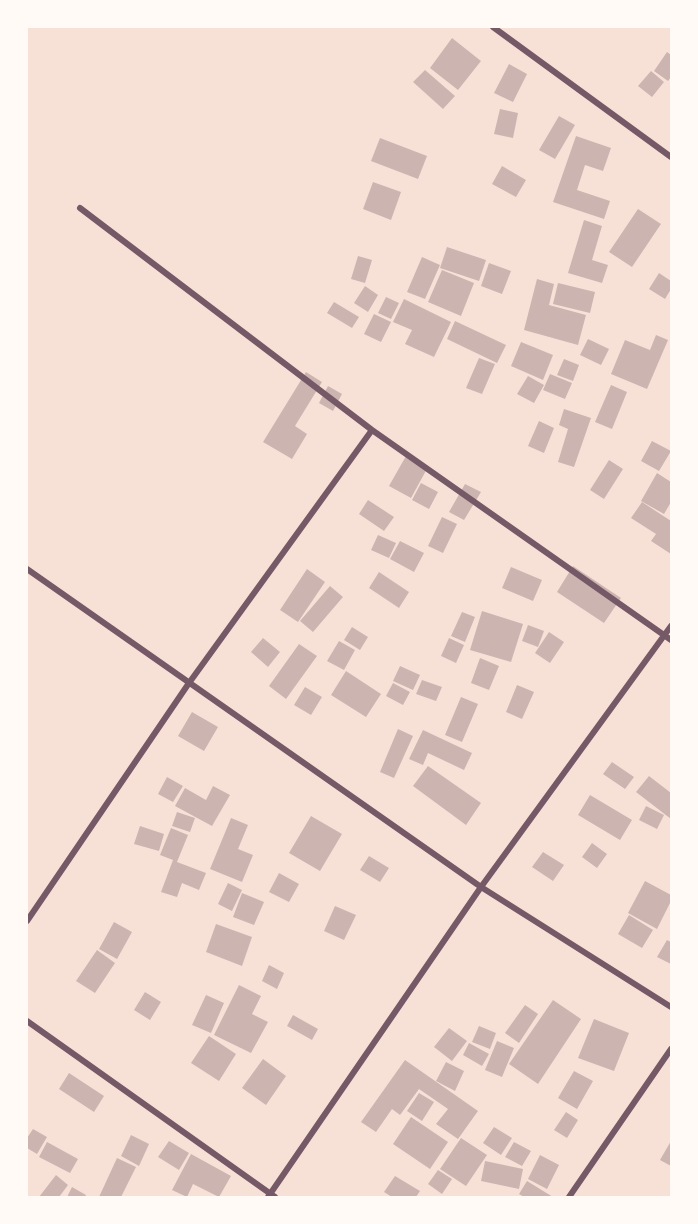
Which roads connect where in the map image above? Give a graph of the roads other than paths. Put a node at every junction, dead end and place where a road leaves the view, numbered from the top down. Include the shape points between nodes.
1 (493, 27) edge
2 (671, 157) edge
3 (80, 208) dead end
4 (372, 430) junction
5 (27, 569) edge
6 (671, 626) edge
7 (668, 638) edge
8 (189, 683) junction
9 (481, 887) junction
10 (27, 921) edge
11 (671, 1007) edge
12 (27, 1021) edge
13 (671, 1049) edge
14 (271, 1196) edge
15 (569, 1197) edge

1 - 2 street
3 - 4 street
4 - 7 street
4 - 8 street
5 - 8 street
6 - 7 street
7 - 9 street
8 - 9 street
8 - 10 street
9 - 11 street
9 - 14 street
12 - 14 street
13 - 15 street

